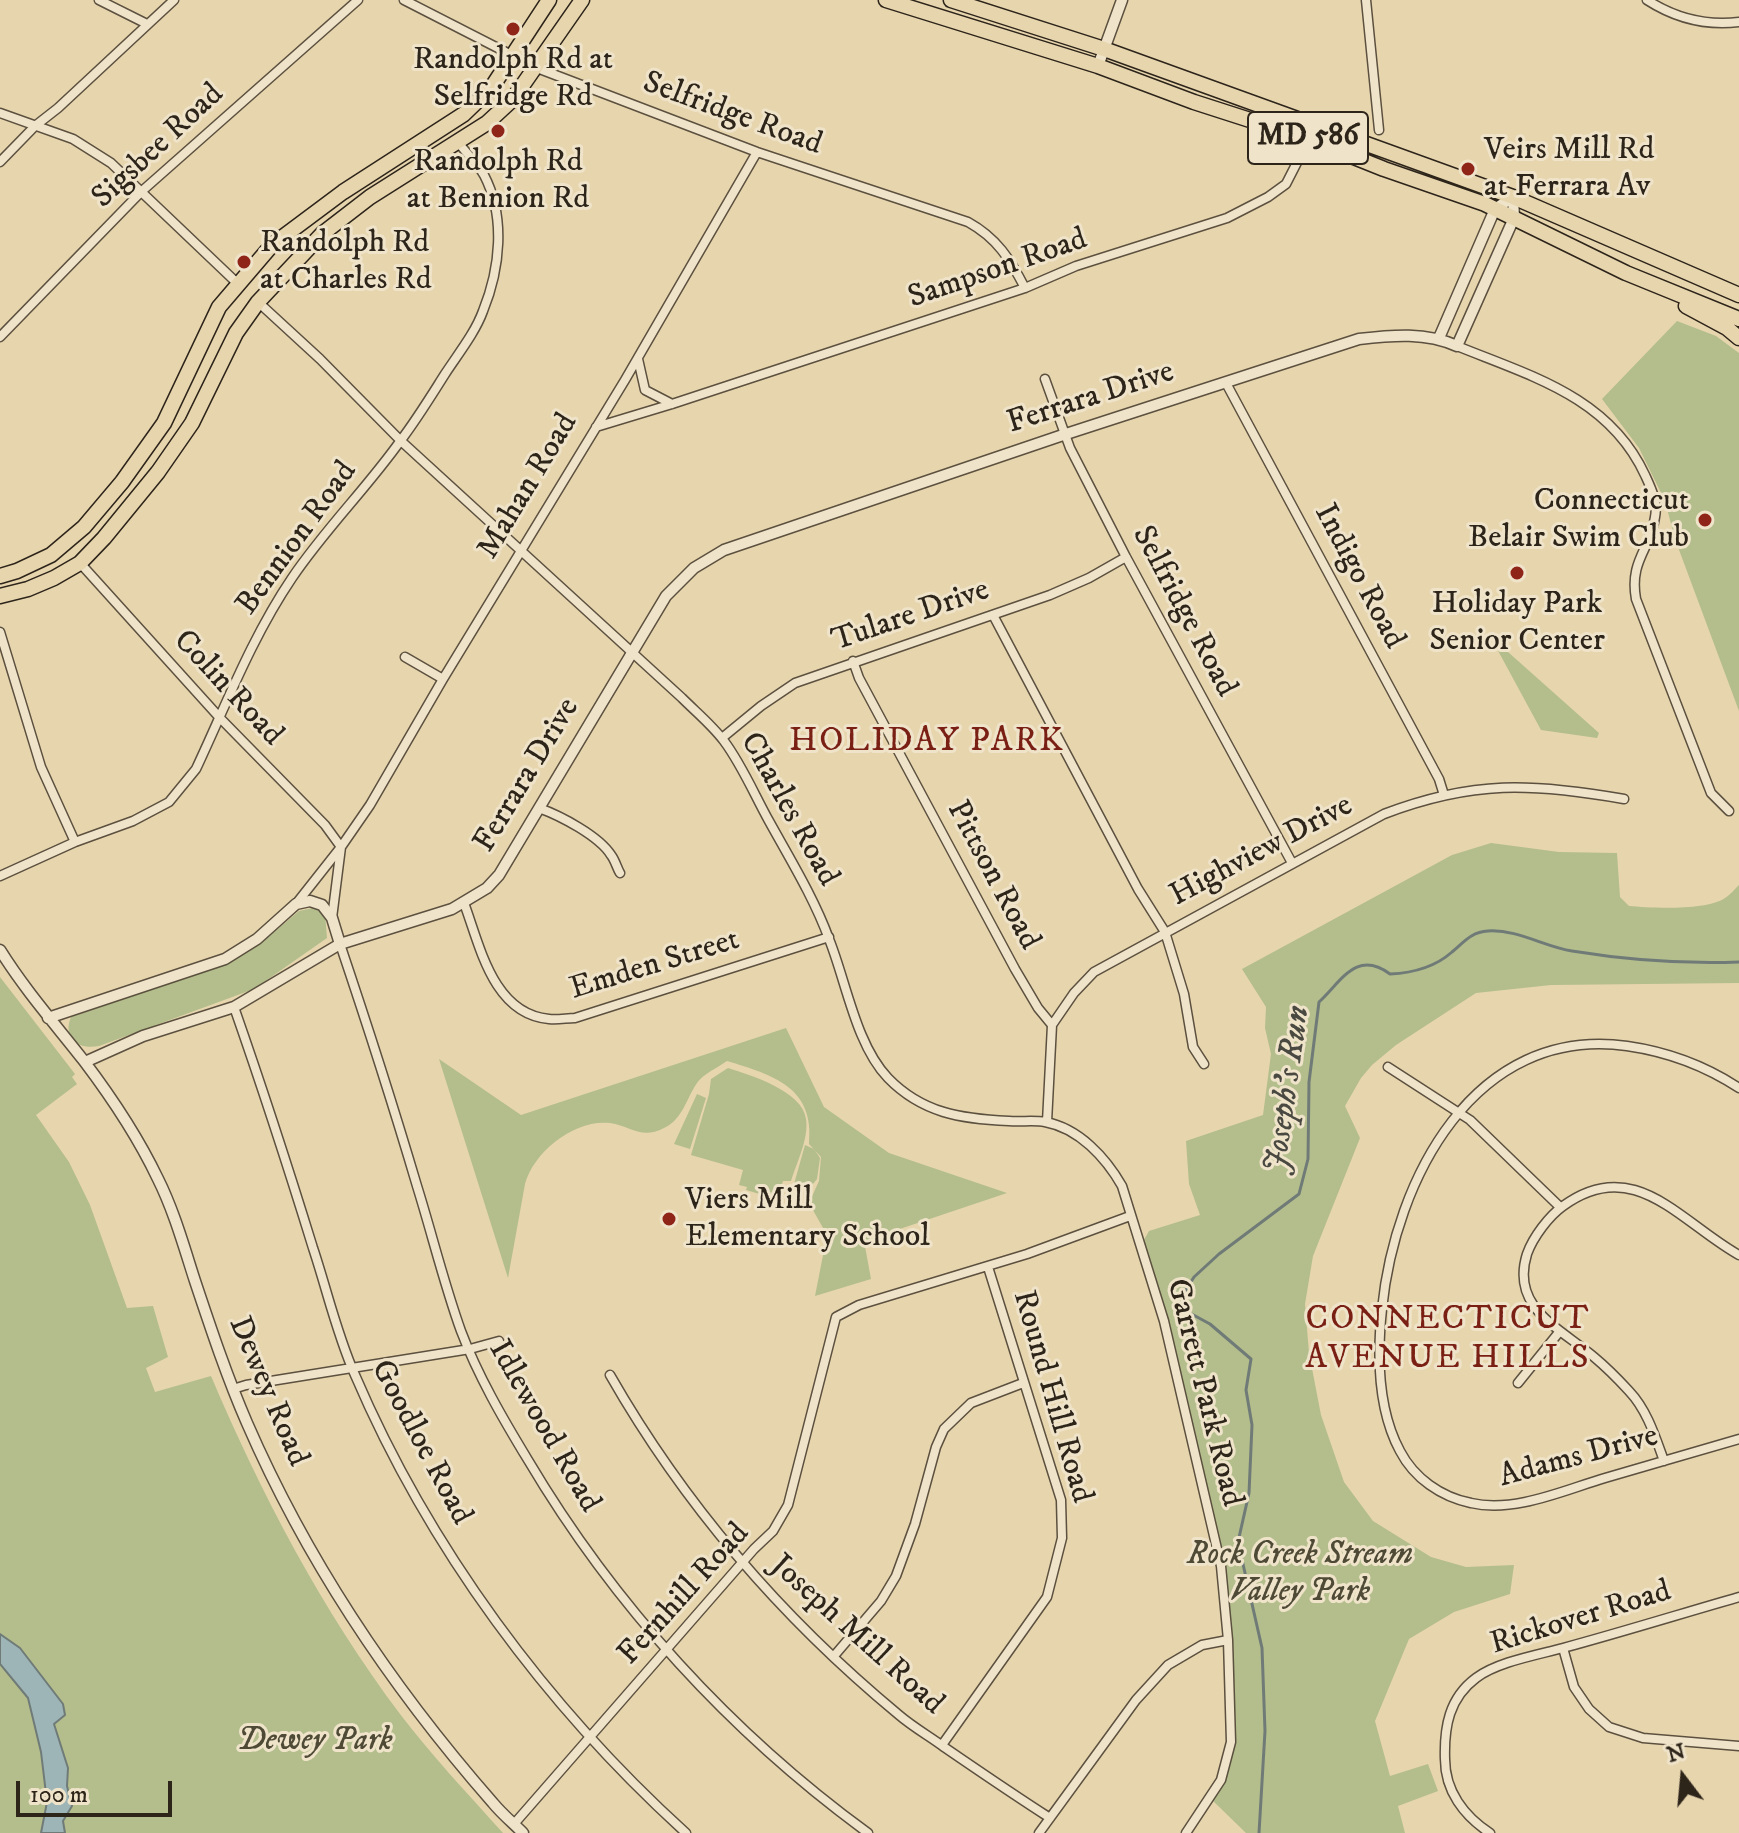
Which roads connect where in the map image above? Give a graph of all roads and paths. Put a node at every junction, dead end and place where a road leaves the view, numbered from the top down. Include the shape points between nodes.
1 (99, 0) edge
2 (174, 0) edge
3 (358, 0) edge
4 (404, 0) edge
5 (549, 0) edge
6 (582, 0) edge
7 (886, 0) edge
8 (951, 0) edge
9 (1122, 0) edge
10 (1366, 0) edge
11 (1647, 0) edge
12 (1739, 22) edge
13 (147, 24) junction
14 (1104, 49) junction
15 (513, 57) junction
16 (1098, 66) junction
17 (537, 68) junction
18 (0, 113) edge
19 (35, 126) junction
20 (1379, 130) dead end
21 (1309, 139) junction
22 (458, 142) junction
23 (757, 152) junction
24 (0, 162) edge
25 (142, 191) junction
26 (1513, 197) junction
27 (1495, 209) junction
28 (1514, 218) junction
29 (1626, 273) junction
30 (237, 283) junction
31 (1025, 288) junction
32 (1739, 295) edge
33 (258, 302) junction
34 (1739, 319) edge
35 (0, 337) edge
36 (1439, 338) junction
37 (1739, 338) edge
38 (1457, 346) junction
39 (638, 358) junction
40 (1045, 379) dead end
41 (1226, 383) junction
42 (672, 404) junction
43 (595, 427) junction
44 (1063, 435) junction
45 (401, 441) junction
46 (521, 551) junction
47 (1126, 557) junction
48 (80, 563) junction
49 (0, 576) edge
50 (0, 596) edge
51 (993, 615) junction
52 (0, 632) edge
53 (632, 654) junction
54 (405, 657) dead end
55 (853, 661) junction
56 (443, 679) junction
57 (220, 718) junction
58 (722, 738) junction
59 (1444, 795) junction
60 (1624, 799) dead end
61 (539, 808) junction
62 (1729, 811) dead end
63 (75, 842) junction
64 (341, 847) junction
65 (1292, 863) junction
66 (620, 873) dead end
67 (0, 876) edge
68 (464, 903) junction
69 (296, 904) junction
70 (332, 918) junction
71 (1165, 932) junction
72 (829, 937) junction
73 (340, 944) junction
74 (0, 950) edge
75 (234, 1007) junction
76 (48, 1018) junction
77 (1052, 1025) junction
78 (85, 1062) junction
79 (1204, 1064) dead end
80 (1388, 1067) dead end
81 (1739, 1088) edge
82 (1458, 1112) junction
83 (1047, 1122) junction
84 (1560, 1207) junction
85 (1130, 1216) junction
86 (1739, 1255) edge
87 (988, 1267) junction
88 (1560, 1331) junction
89 (499, 1341) dead end
90 (470, 1349) junction
91 (352, 1368) junction
92 (610, 1375) dead end
93 (1023, 1383) junction
94 (1518, 1383) dead end
95 (233, 1389) junction
96 (1739, 1439) edge
97 (1664, 1461) junction
98 (743, 1565) junction
99 (1739, 1597) edge
100 (1228, 1640) junction
101 (1563, 1648) junction
102 (667, 1651) junction
103 (834, 1656) junction
104 (590, 1738) junction
105 (942, 1745) junction
106 (1739, 1746) edge
107 (1050, 1818) junction
108 (514, 1824) junction
109 (523, 1833) edge
110 (686, 1833) edge
111 (868, 1833) edge
112 (1039, 1833) edge
113 (1186, 1833) edge
114 (1490, 1833) edge

1 - 13 street
2 - 13 street
3 - 25 street, Sigsbee Road
4 - 15 street, Selfridge Road
5 - 15 main road
6 - 17 main road
7 - 16 main road, MD 586
8 - 14 main road, MD 586
9 - 14 street
10 - 20 street
11 - 12 street via 1686,19
13 - 19 street
14 - 16 street
14 - 26 main road, MD 586
15 - 17 street, Selfridge Road
15 - 30 main road via 464,114 343,192 272,245
16 - 21 main road, MD 586
17 - 22 main road via 513,99
17 - 23 street, Selfridge Road
18 - 19 street
19 - 24 street
19 - 25 street via 73,139
21 - 27 main road, MD 586
21 - 31 street, Sampson Road via 1286,184 1268,197 1227,218 1076,266
22 - 33 main road via 322,234
22 - 45 street, Bennion Road via 490,189 498,226 496,271 483,314
23 - 31 street, Selfridge Road via 968,222 1007,253
23 - 39 street, Mahan Road
25 - 30 street
25 - 35 street, Sigsbee Road
26 - 27 street
26 - 28 street
26 - 32 main road, MD 586
27 - 28 main road, MD 586
27 - 36 street
28 - 29 main road, MD 586
28 - 38 street
29 - 34 main road, MD 586
29 - 37 main road
30 - 49 main road via 219,307 164,423 122,482 84,527 51,555
31 - 42 street, Sampson Road
33 - 45 street, Charles Road
33 - 48 main road via 236,333 192,423 158,472
36 - 38 street, Ferrara Drive
36 - 41 street, Ferrara Drive via 1359,339
38 - 62 street, Ferrara Drive via 1588,405 1615,427 1641,466 1655,501 1655,517 1636,566 1636,599 1711,793
39 - 42 street via 645,390
39 - 43 street, Mahan Road
40 - 44 street, Selfridge Road
41 - 44 street, Ferrara Drive
41 - 59 street, Indigo Road
42 - 43 street, Sampson Road
43 - 46 street, Mahan Road
44 - 47 street, Selfridge Road
44 - 53 street, Ferrara Drive via 724,550 694,568 666,596
45 - 46 street, Charles Road
45 - 57 street, Bennion Road via 291,579
46 - 53 street, Charles Road
46 - 56 street, Mahan Road
47 - 51 street, Tulare Drive via 1089,578
47 - 65 street, Selfridge Road
48 - 50 main road via 41,584
48 - 57 street, Colin Road
51 - 55 street, Tulare Drive
51 - 71 street
52 - 63 street via 33,747
53 - 58 street, Charles Road
53 - 61 street, Ferrara Drive
54 - 56 street
55 - 58 street, Tulare Drive via 795,683
55 - 77 street, Pittson Road via 1015,969
56 - 64 street, Mahan Road
57 - 63 street, Bennion Road via 196,769 169,802
57 - 64 street, Colin Road
58 - 72 street, Charles Road
59 - 60 street, Highview Drive via 1481,788 1562,788
59 - 65 street, Highview Drive via 1384,814
61 - 66 street via 600,843
61 - 68 street, Ferrara Drive via 499,875
63 - 67 street, Bennion Road
64 - 69 street, Mahan Road
64 - 70 street, Mahan Road
65 - 71 street, Highview Drive
68 - 72 street, Emden Street via 492,978 505,996 525,1012 548,1019 603,1010
68 - 73 street, Ferrara Drive
69 - 70 street via 322,905
69 - 76 street, Mahan Road via 225,959
70 - 73 street, Mahan Road
71 - 77 street, Highview Drive via 1094,972
71 - 79 street via 1193,1047
72 - 83 street, Charles Road via 866,1046 901,1091 941,1113
73 - 75 street
73 - 90 street, Idlewood Road
74 - 76 street, Dewey Road
75 - 78 street via 143,1036
75 - 91 street, Goodloe Road
76 - 78 street, Dewey Road
77 - 83 street
78 - 95 street, Dewey Road via 132,1129 159,1180
80 - 82 street
81 - 82 street, Adams Drive via 1690,1061 1598,1042 1530,1058 1488,1083
82 - 84 street
82 - 97 street, Adams Drive via 1409,1195 1385,1280 1381,1376 1401,1453 1429,1486 1486,1505 1512,1505
83 - 85 street, Charles Road via 1101,1155 1122,1186
84 - 86 street via 1583,1193 1610,1186 1635,1188
84 - 88 street via 1531,1243 1523,1267 1532,1305
85 - 87 street
85 - 100 street, Garrett Park Road via 1164,1321 1202,1478 1221,1566
87 - 93 street, Round Hill Road
87 - 98 street, Fernhill Road via 859,1305 836,1317 788,1505
88 - 94 street
88 - 97 street via 1630,1392 1649,1419
89 - 90 street
90 - 91 street
90 - 102 street, Idlewood Road via 545,1489 598,1567
91 - 95 street
91 - 104 street, Goodloe Road via 393,1455 460,1567 519,1653
92 - 98 street, Joseph Mill Road via 643,1433
93 - 103 street via 971,1403 944,1429 896,1576
93 - 105 street, Round Hill Road via 1061,1500 1056,1569 1047,1597
95 - 108 street, Dewey Road via 290,1508 355,1622 435,1735
96 - 97 street, Adams Drive
98 - 102 street, Fernhill Road
98 - 103 street, Joseph Mill Road
99 - 101 street, Rickover Road
100 - 107 street via 1202,1645 1168,1665
100 - 113 street, Garrett Park Road via 1231,1742 1221,1780
101 - 106 street via 1574,1687 1609,1727 1643,1738
101 - 114 street, Rickover Road via 1478,1676 1450,1710 1444,1730 1445,1766 1454,1797
102 - 104 street, Fernhill Road
102 - 111 street, Idlewood Road via 734,1721 821,1799
103 - 105 street, Joseph Mill Road via 901,1717
104 - 108 street, Fernhill Road
104 - 110 street, Goodloe Road
105 - 107 street, Joseph Mill Road
107 - 112 street
108 - 109 street, Dewey Road

